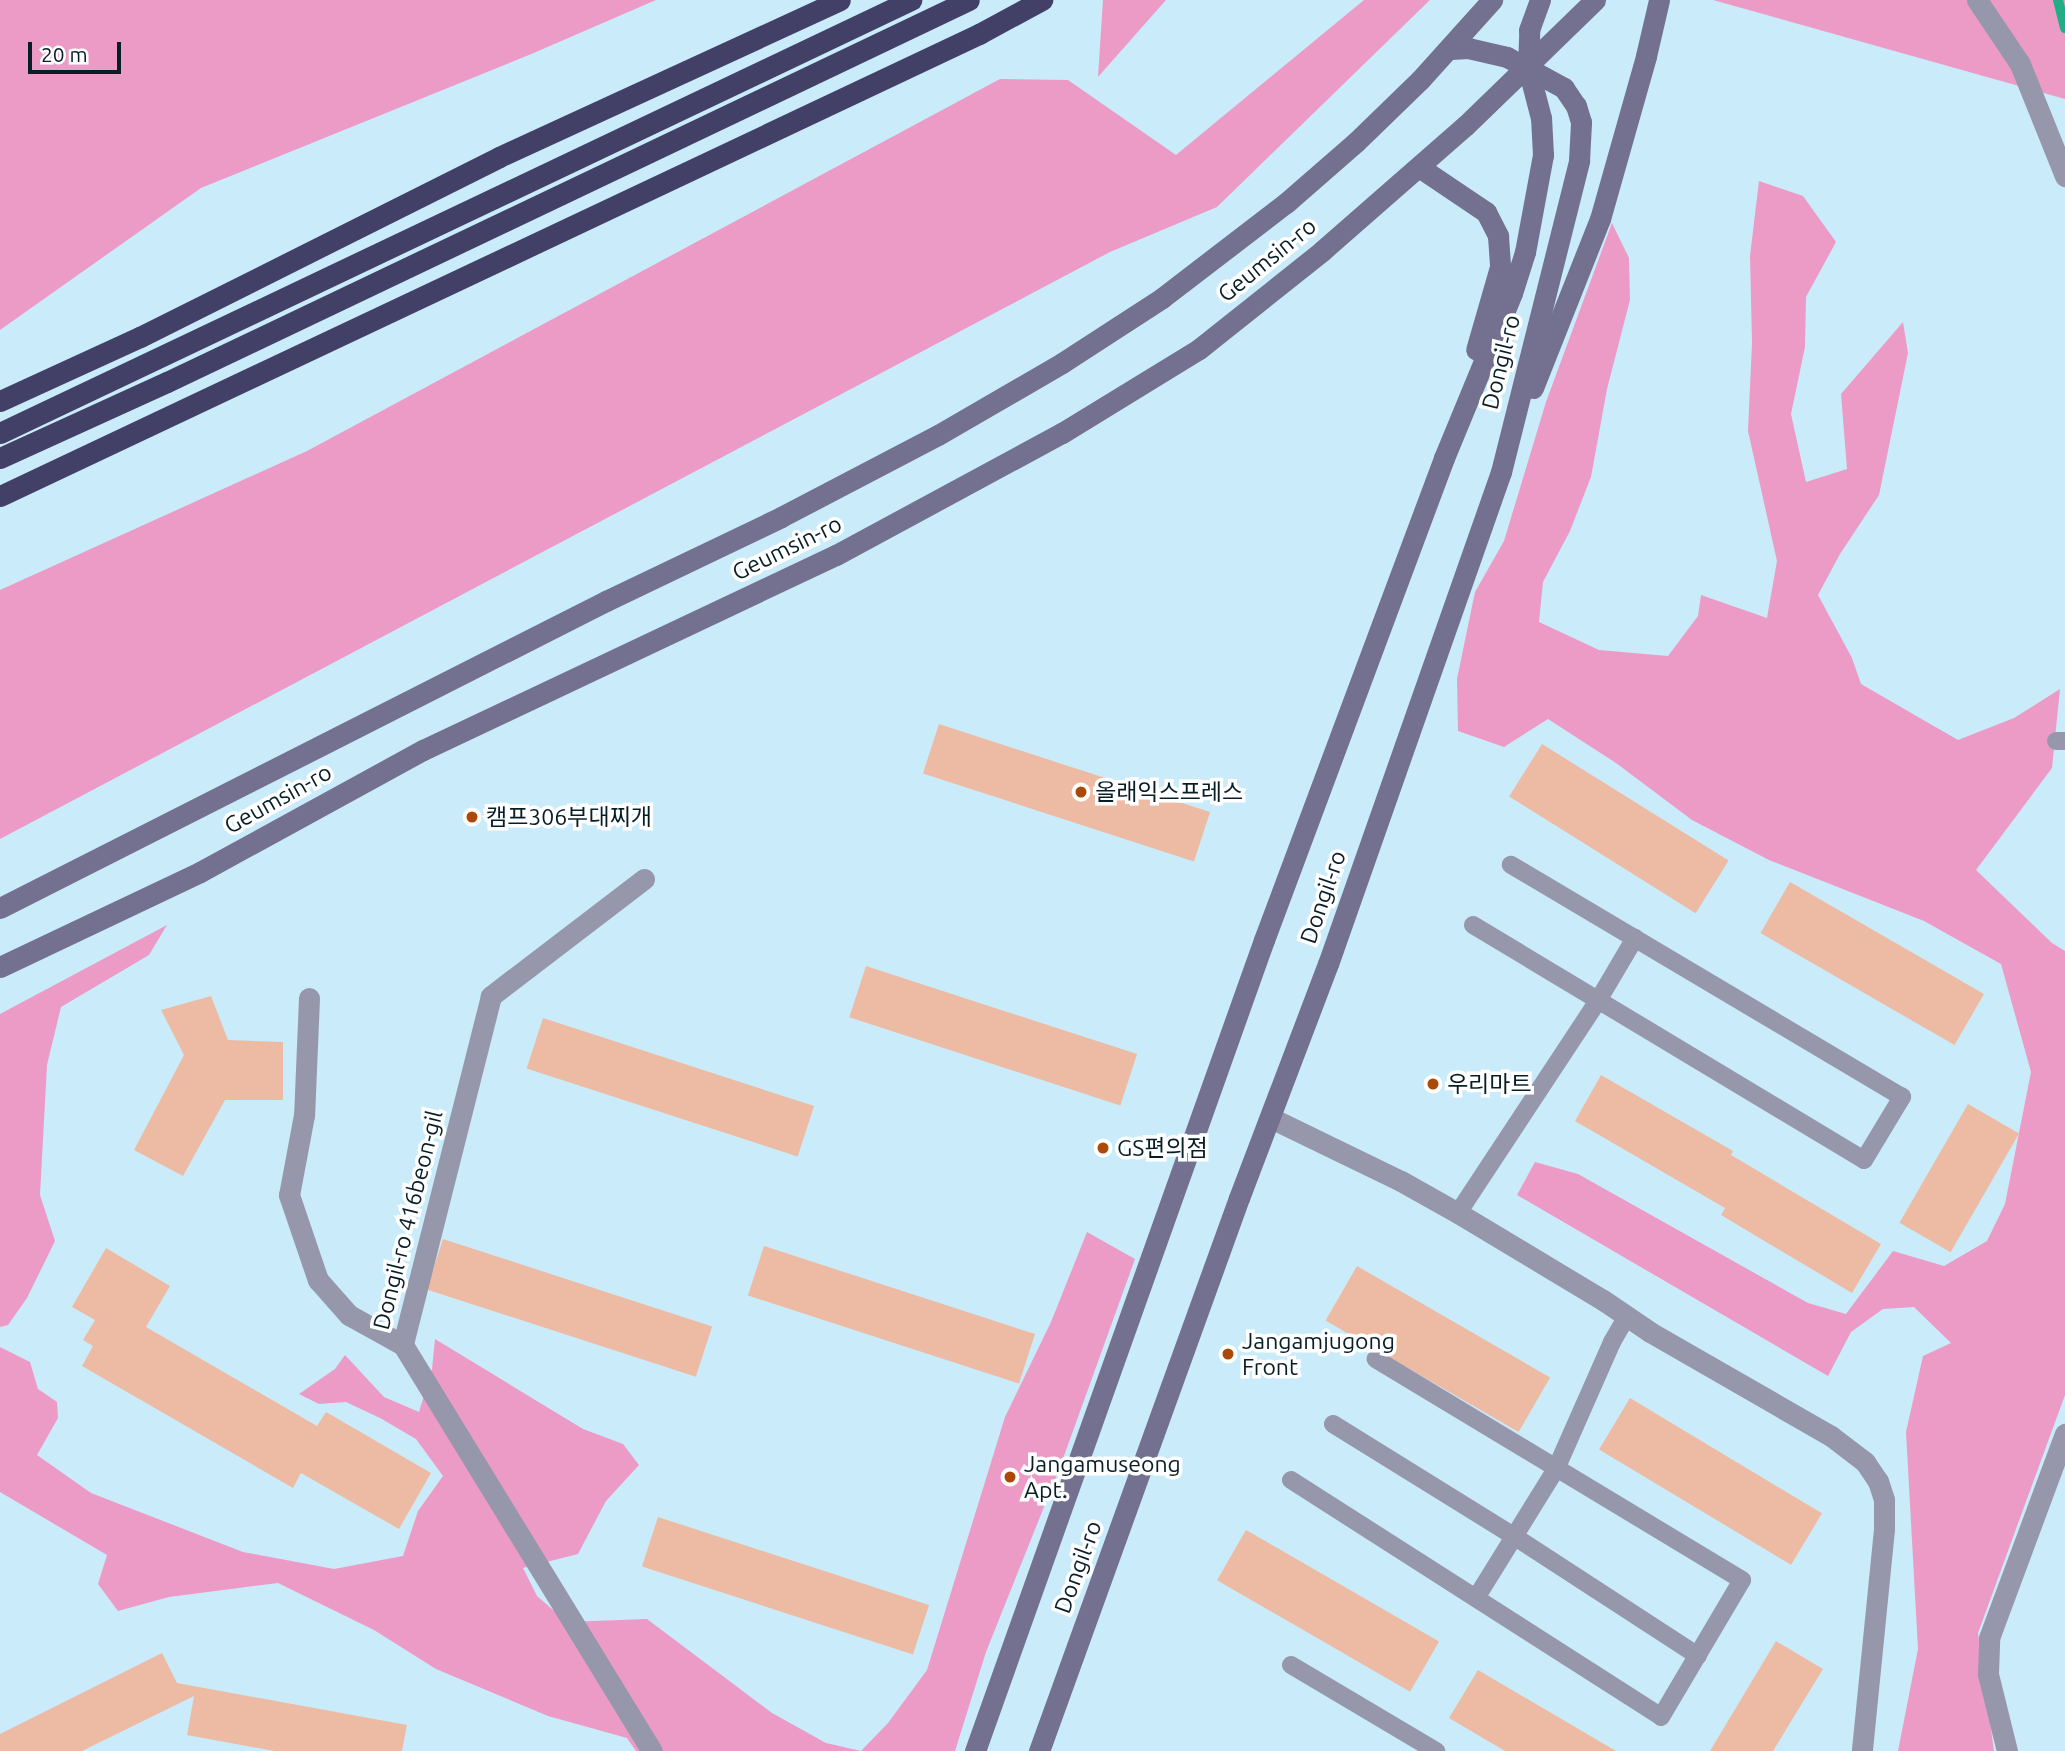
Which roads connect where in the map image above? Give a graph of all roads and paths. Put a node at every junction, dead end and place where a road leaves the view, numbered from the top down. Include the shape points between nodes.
1 (840, 0) edge
2 (911, 0) edge
3 (969, 0) edge
4 (1042, 0) edge
5 (1492, 0) edge
6 (1540, 0) edge
7 (1595, 0) edge
8 (1659, 0) edge
9 (1977, 0) edge
10 (1451, 49) junction
11 (1528, 68) junction
12 (1419, 167) junction
13 (2065, 176) edge
14 (0, 401) edge
15 (0, 433) edge
16 (0, 457) edge
17 (1444, 458) junction
18 (1501, 472) junction
19 (0, 496) edge
20 (1511, 865) dead end
21 (644, 879) dead end
22 (0, 908) edge
23 (1473, 925) dead end
24 (1635, 937) junction
25 (0, 967) edge
26 (309, 998) dead end
27 (1599, 999) junction
28 (1271, 1118) junction
29 (1458, 1213) junction
30 (1627, 1316) junction
31 (402, 1345) junction
32 (1375, 1359) dead end
33 (1333, 1424) dead end
34 (2065, 1434) edge
35 (1556, 1469) junction
36 (1291, 1480) dead end
37 (1515, 1537) junction
38 (1476, 1598) junction
39 (1698, 1656) junction
40 (1291, 1665) dead end
41 (652, 1751) edge
42 (975, 1751) edge
43 (1039, 1751) edge
44 (1436, 1751) edge
45 (1862, 1751) edge
46 (2007, 1751) edge

1 - 14 highway via 499,157 140,337
2 - 15 highway
3 - 16 highway
4 - 19 highway via 954,46
5 - 10 street
6 - 11 street via 1528,30
7 - 11 street
8 - 18 street via 1600,219
9 - 13 street via 2020,64
10 - 11 street, Dongil-ro via 1469,48 1507,57
10 - 22 street, Geumsin-ro via 1356,142 1276,211 1162,298 1050,370 781,517
11 - 12 street, Geumsin-ro
11 - 17 street, Dongil-ro via 1542,135 1537,198 1512,293
11 - 18 street, Dongil-ro via 1564,88 1576,106 1582,139
12 - 17 street via 1486,212 1494,223 1500,250 1500,267
12 - 25 street, Geumsin-ro via 1199,349 1062,433 836,555 423,750 200,872
17 - 42 street, Dongil-ro via 1259,953
18 - 28 street, Dongil-ro
20 - 24 lane
21 - 31 street, Dongil-ro 416beon-gil via 491,996
23 - 27 lane
24 - 27 lane
24 - 27 lane via 1902,1097 1864,1160
26 - 31 street via 304,1115 289,1195 318,1280 349,1315
27 - 29 lane
28 - 29 street
28 - 43 street, Dongil-ro
29 - 30 street
30 - 35 lane
30 - 45 street via 1831,1436 1865,1462 1878,1481 1884,1500 1884,1529
31 - 41 street, Dongil-ro 416beon-gil
32 - 35 lane
33 - 37 lane
34 - 46 street via 1989,1638 1988,1674
35 - 37 lane
35 - 39 lane via 1742,1580
36 - 38 lane
37 - 38 lane
37 - 39 lane
38 - 39 lane via 1661,1717
40 - 44 lane

